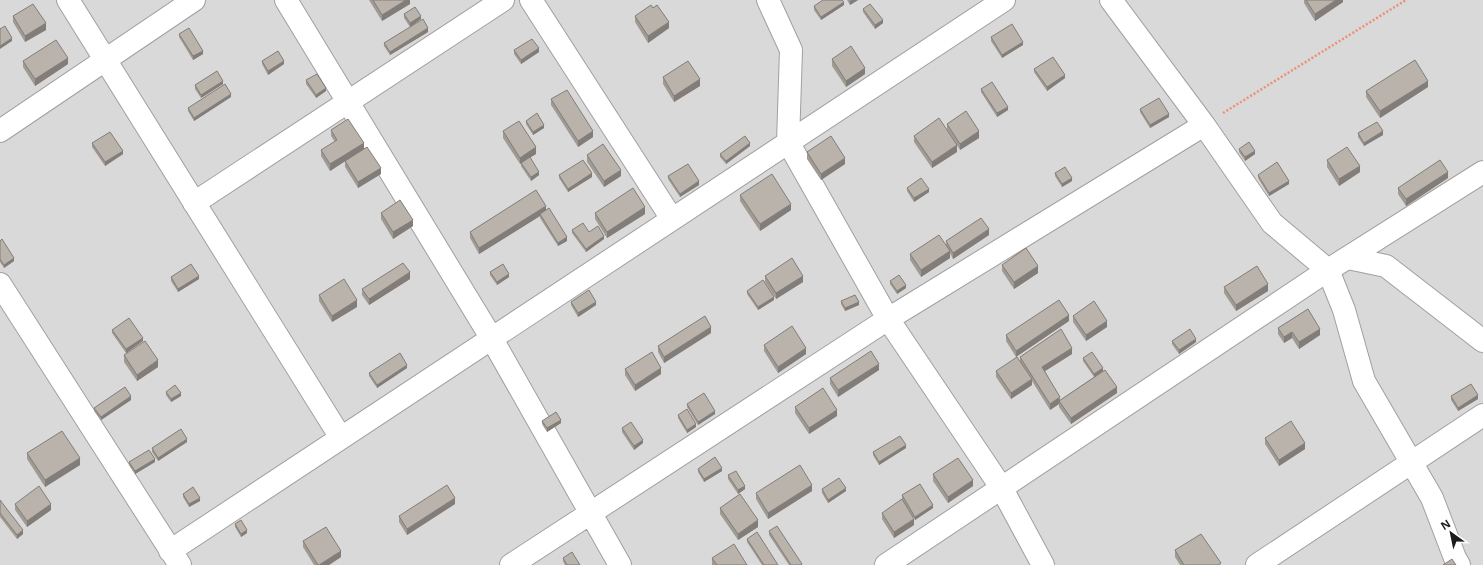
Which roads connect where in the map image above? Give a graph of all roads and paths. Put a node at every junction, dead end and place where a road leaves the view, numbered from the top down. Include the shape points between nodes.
1 (68, 0) edge
2 (194, 0) edge
3 (286, 0) edge
4 (503, 0) edge
5 (531, 0) edge
6 (768, 0) edge
7 (1004, 0) edge
8 (1110, 0) edge
9 (1406, 0) edge
10 (104, 60) junction
11 (348, 102) junction
12 (1204, 125) junction
13 (0, 131) edge
14 (788, 142) junction
15 (1483, 172) edge
16 (194, 203) junction
17 (672, 219) junction
18 (1348, 258) junction
19 (1328, 270) junction
20 (0, 284) edge
21 (888, 319) junction
22 (492, 339) junction
23 (1483, 341) edge
24 (1483, 415) edge
25 (341, 438) junction
26 (1411, 463) junction
27 (1001, 487) junction
28 (590, 514) junction
29 (175, 558) edge
30 (511, 565) edge
31 (620, 565) edge
32 (886, 565) edge
33 (1043, 565) edge
34 (1257, 565) edge
35 (1459, 565) edge

1 - 10 street
2 - 10 street
3 - 11 street
4 - 11 street
5 - 17 street
6 - 14 street via 791,50
7 - 14 street
8 - 12 street
9 - 12 path
10 - 13 street
10 - 16 street
11 - 16 street
11 - 22 street
12 - 19 street via 1272,223
12 - 21 street
14 - 17 street
14 - 21 street
15 - 18 street
16 - 25 street
17 - 22 street
18 - 19 street
18 - 23 street via 1386,266
19 - 26 street via 1344,310 1364,381
19 - 27 street
20 - 29 street
21 - 27 street
21 - 28 street
22 - 25 street
22 - 28 street
24 - 26 street
25 - 29 street
26 - 34 street
26 - 35 street via 1432,498
27 - 32 street
27 - 33 street
28 - 30 street
28 - 31 street

